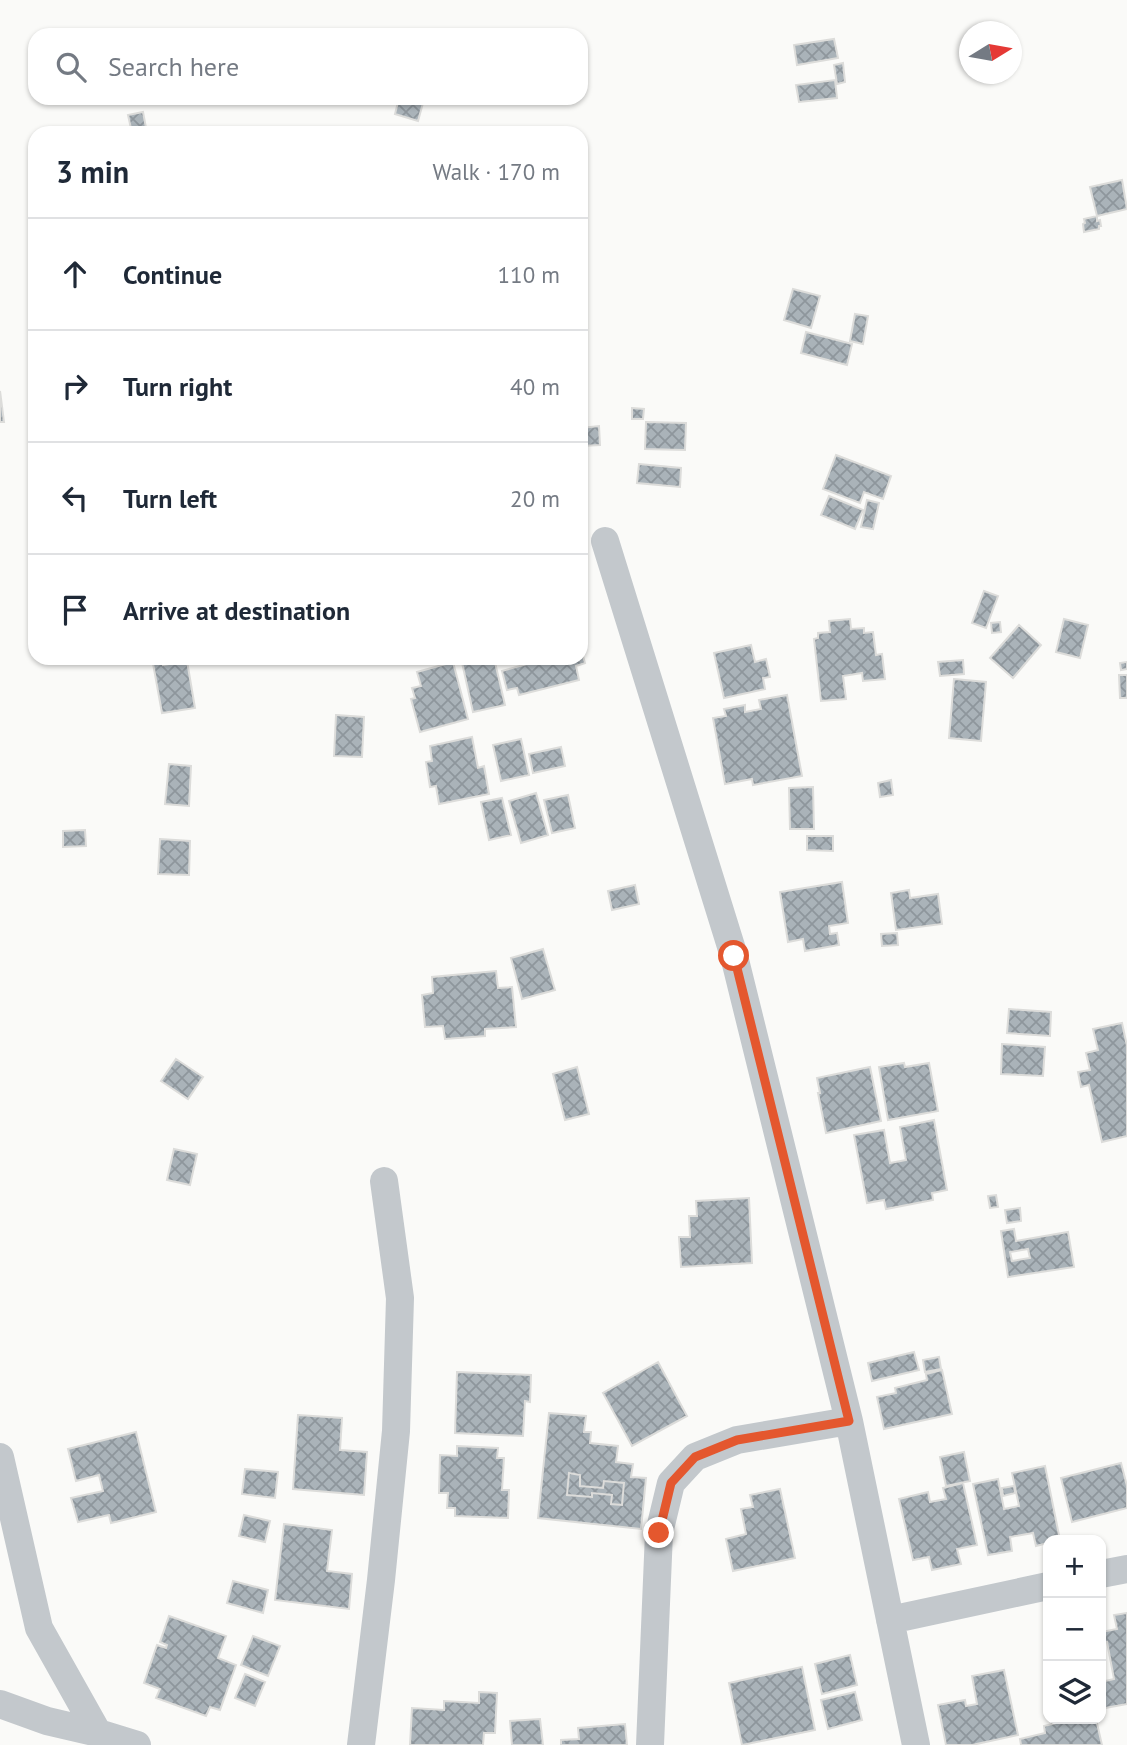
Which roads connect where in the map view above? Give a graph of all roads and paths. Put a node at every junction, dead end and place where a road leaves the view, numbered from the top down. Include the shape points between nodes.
1 (605, 541) dead end
2 (384, 1181) dead end
3 (849, 1421) junction
4 (0, 1457) edge
5 (1127, 1569) edge
6 (1106, 1573) edge
7 (1043, 1587) edge
8 (890, 1620) junction
9 (0, 1704) edge
10 (98, 1733) junction
11 (137, 1745) edge
12 (361, 1745) edge
13 (650, 1745) edge
14 (916, 1745) edge

1 - 3 street via 734,956
2 - 12 street via 400,1298 396,1431
3 - 8 street
3 - 13 street via 737,1440 695,1457 671,1483 659,1533
4 - 10 street via 39,1628
5 - 6 street
7 - 8 street
8 - 14 street
9 - 10 street
10 - 11 street

